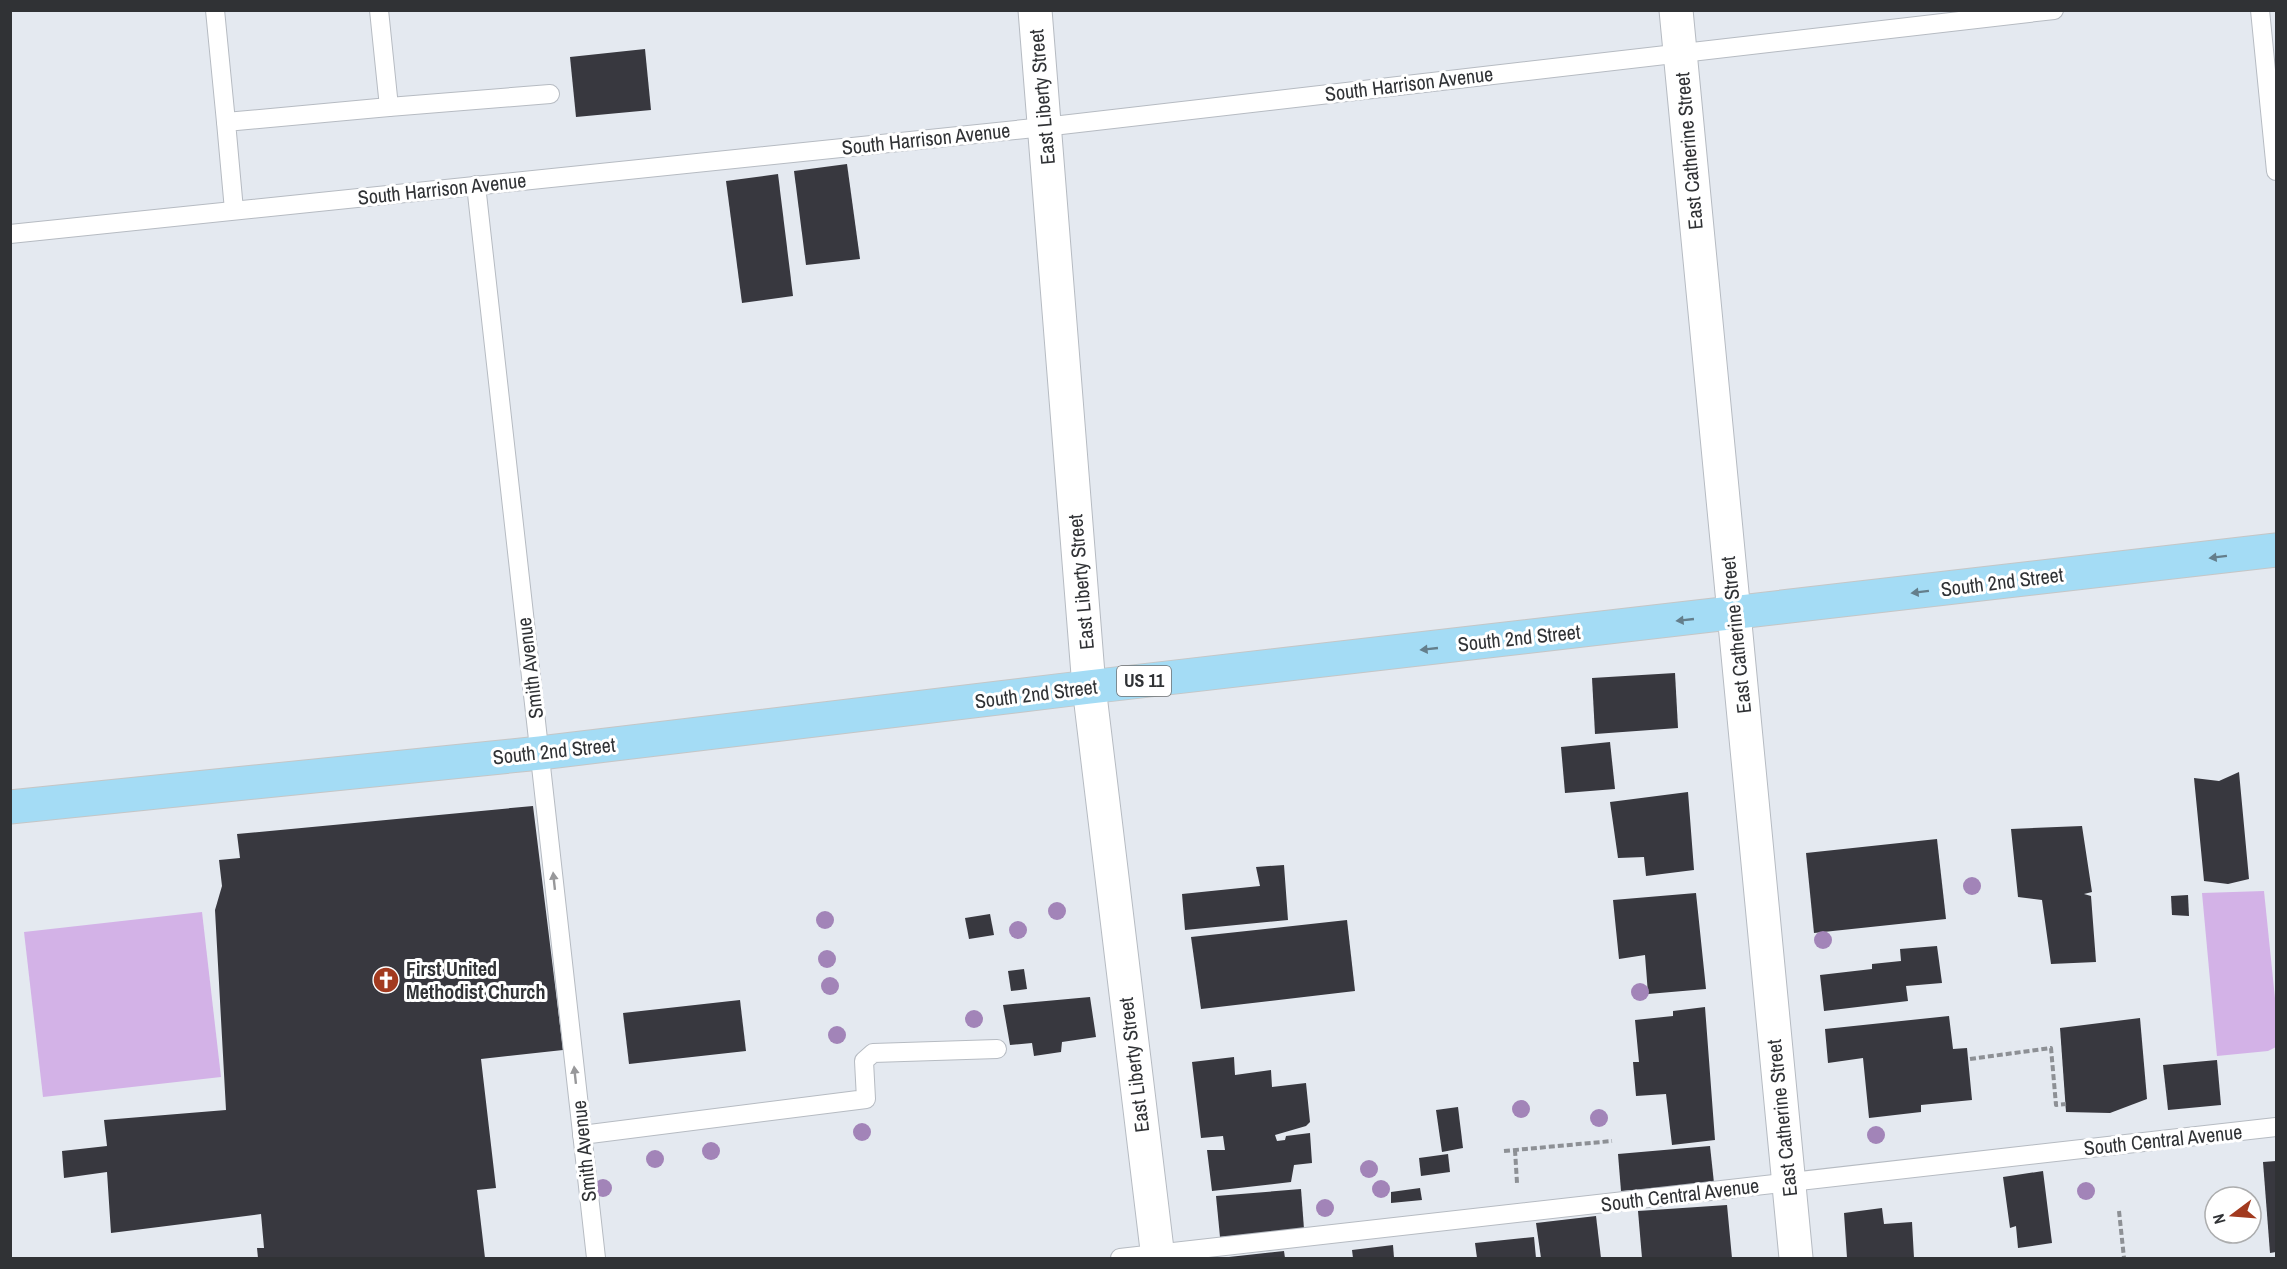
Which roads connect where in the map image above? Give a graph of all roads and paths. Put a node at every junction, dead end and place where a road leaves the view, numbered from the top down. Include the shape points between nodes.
1 (215, 10) edge
2 (379, 10) edge
3 (1035, 10) edge
4 (1676, 10) edge
5 (2055, 10) edge
6 (2260, 10) edge
7 (1680, 52) junction
8 (550, 94) dead end
9 (389, 106) junction
10 (226, 122) junction
11 (1044, 127) junction
12 (2277, 171) edge
13 (476, 185) junction
14 (234, 210) junction
15 (10, 234) edge
16 (2277, 550) edge
17 (1734, 614) junction
18 (1089, 687) junction
19 (540, 753) junction
20 (10, 807) edge
21 (997, 1049) dead end
22 (1970, 1059) dead end
23 (2066, 1104) dead end
24 (2277, 1127) edge
25 (582, 1135) junction
26 (1612, 1141) dead end
27 (1515, 1150) junction
28 (1504, 1151) dead end
29 (1788, 1182) junction
30 (1518, 1192) dead end
31 (2119, 1211) dead end
32 (1157, 1256) edge
33 (596, 1258) edge
34 (1120, 1258) edge
35 (1796, 1258) edge
36 (2124, 1258) edge

1 - 10 lane
2 - 9 lane
3 - 11 street, East Liberty Street
4 - 7 street, East Catherine Street
5 - 7 lane, South Harrison Avenue
6 - 12 lane
7 - 11 lane, South Harrison Avenue
7 - 17 street, East Catherine Street
8 - 9 lane
9 - 10 lane
10 - 14 lane
11 - 13 lane, South Harrison Avenue
11 - 18 street, East Liberty Street
13 - 14 lane, South Harrison Avenue
13 - 19 lane, Smith Avenue
14 - 15 lane, South Harrison Avenue
16 -> 17 main road, South 2nd Street / US 11
17 -> 18 main road, South 2nd Street / US 11
17 - 29 street, East Catherine Street
18 - 19 main road, South 2nd Street / US 11
18 - 32 street, East Liberty Street
19 - 20 main road, South 2nd Street / US 11
25 -> 19 lane, Smith Avenue
21 - 25 lane via 873,1053 864,1061 866,1099
22 - 23 path via 2050,1048 2056,1104
24 - 29 lane, South Central Avenue
25 - 33 lane, Smith Avenue
26 - 27 path
27 - 28 path
27 - 30 path
29 - 32 lane, South Central Avenue
29 - 35 street, East Catherine Street
31 - 36 path
32 - 34 lane, South Central Avenue

